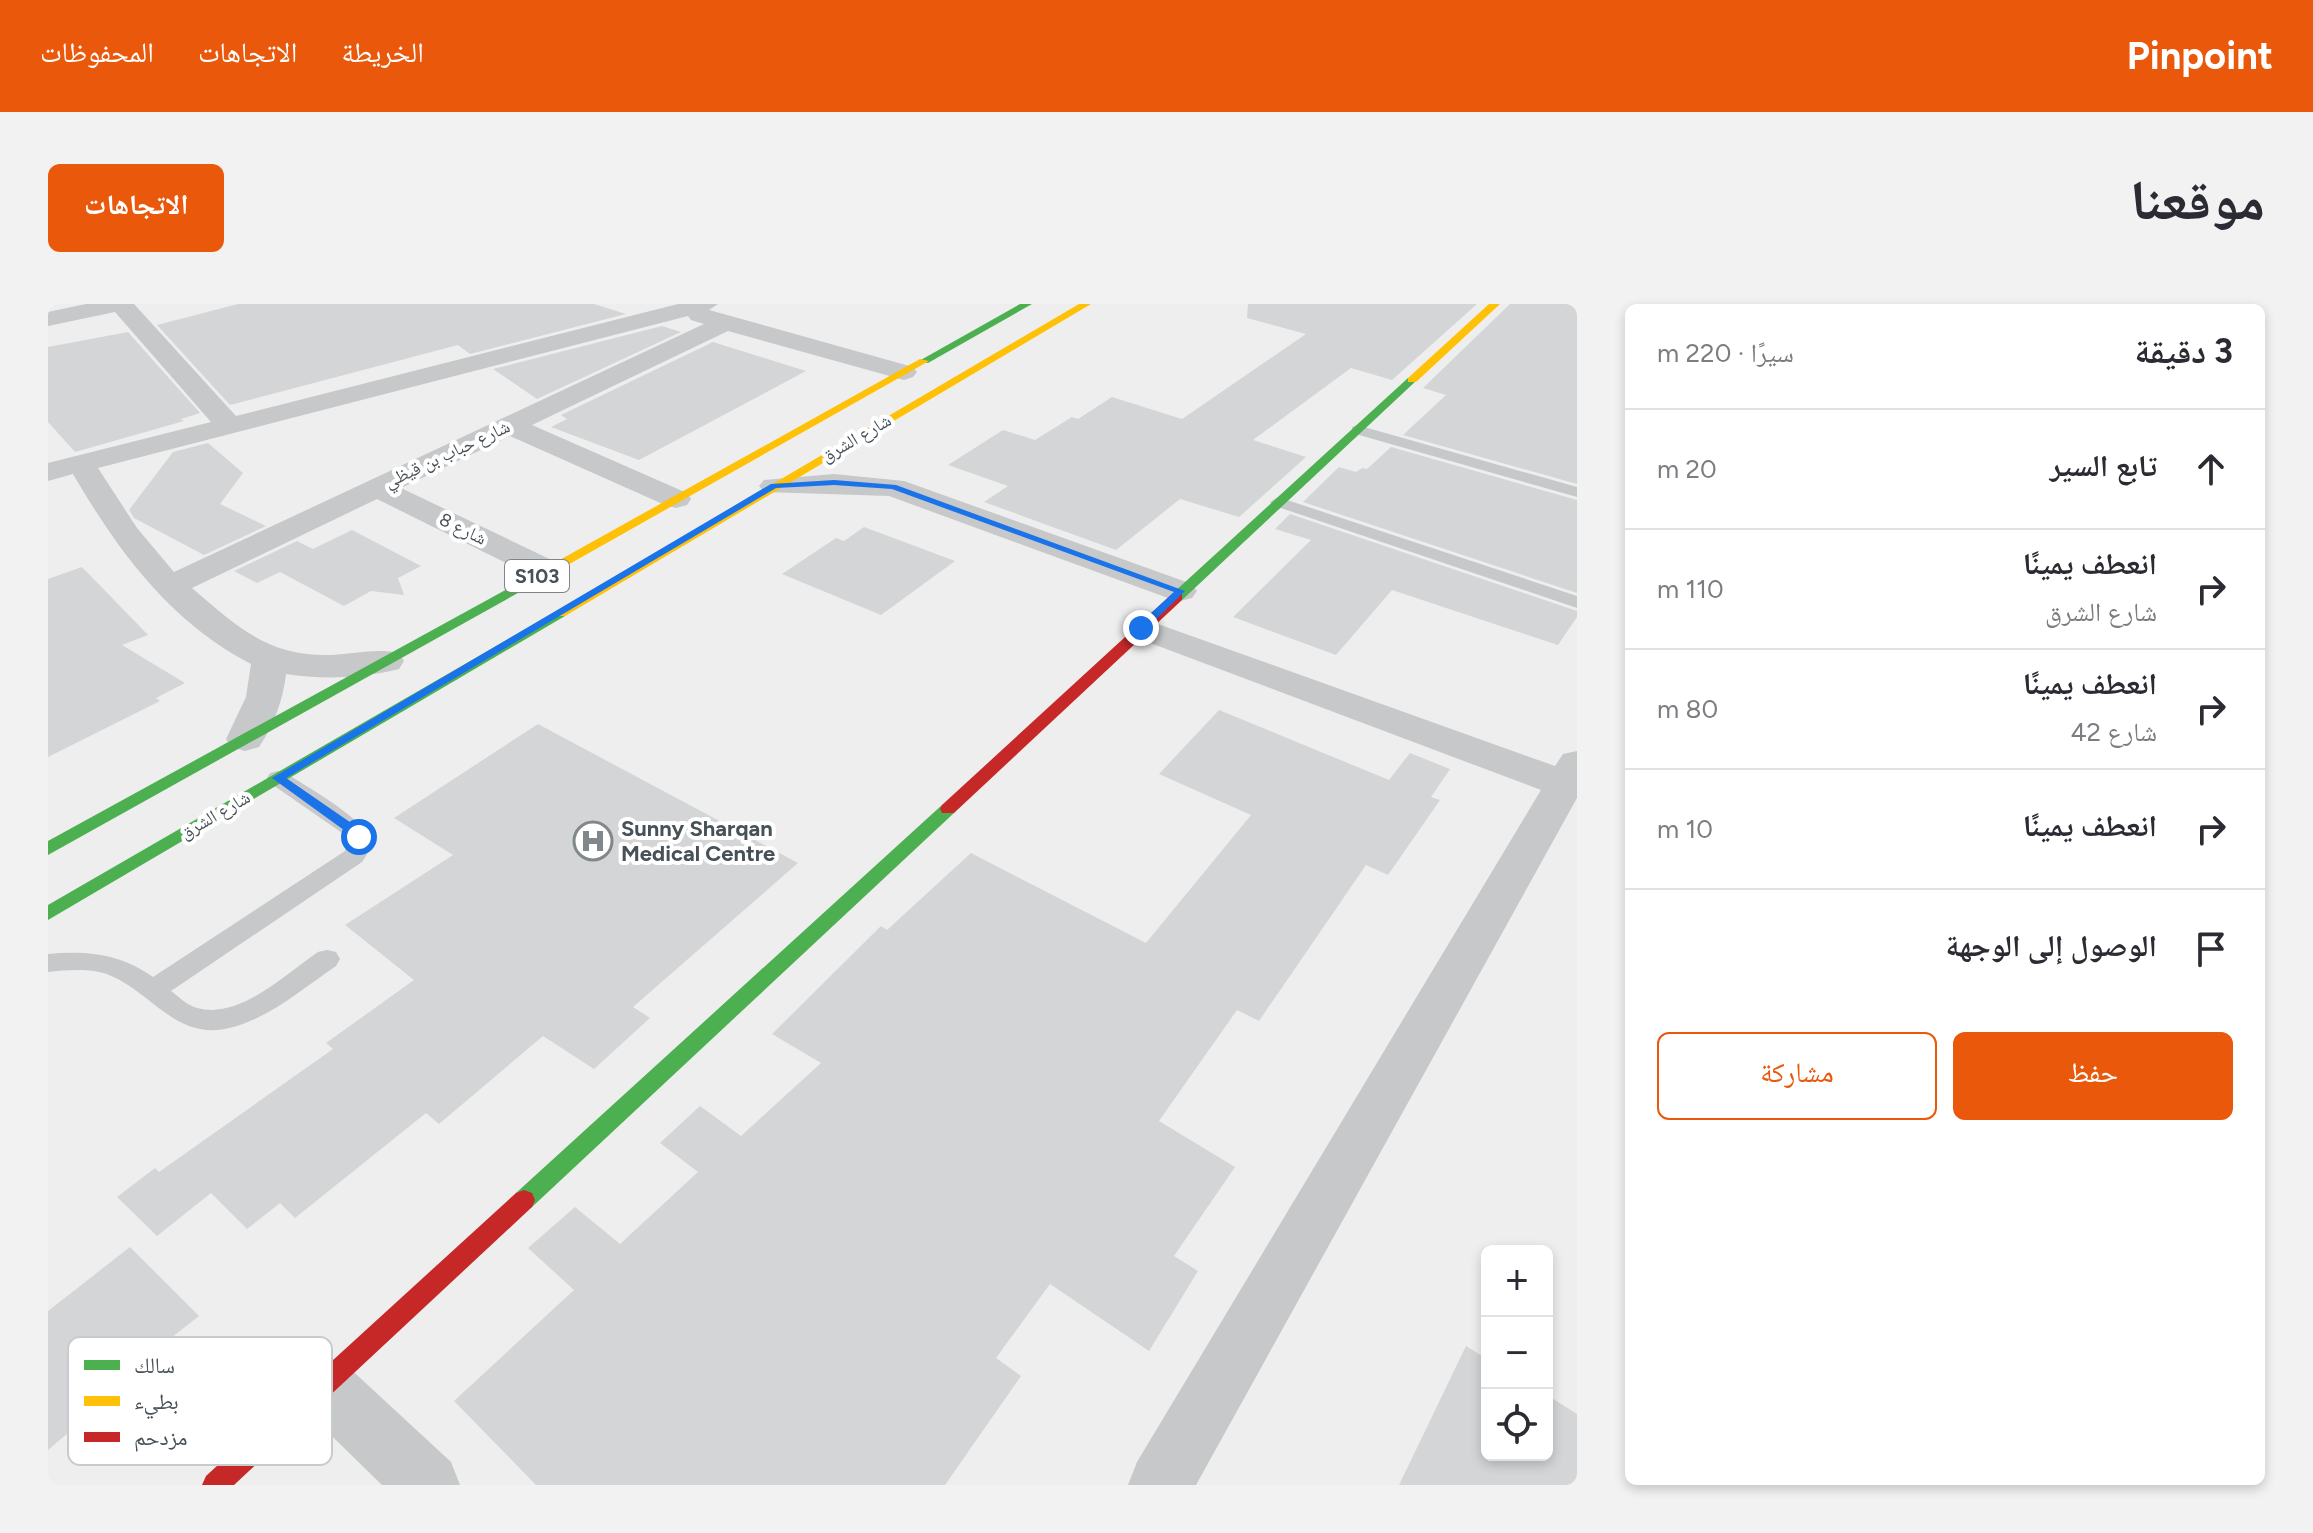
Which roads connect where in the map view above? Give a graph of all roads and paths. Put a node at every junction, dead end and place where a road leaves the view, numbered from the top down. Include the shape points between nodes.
1 (121, 304) edge
2 (1086, 304) edge
3 (1495, 304) edge
4 (1024, 306) edge
5 (696, 310) edge
6 (48, 319) edge
7 (980, 366) junction
8 (904, 372) junction
9 (229, 425) junction
10 (509, 425) junction
11 (1357, 430) junction
12 (855, 439) junction
13 (81, 463) junction
14 (48, 472) edge
15 (774, 486) junction
16 (893, 487) junction
17 (378, 488) junction
18 (1577, 492) edge
19 (676, 499) junction
20 (1278, 502) junction
21 (548, 571) junction
22 (168, 587) junction
23 (1180, 591) junction
24 (1577, 602) edge
25 (1141, 628) junction
26 (269, 659) junction
27 (386, 661) junction
28 (245, 739) junction
29 (1571, 773) edge
30 (278, 778) junction
31 (48, 849) edge
32 (48, 913) edge
33 (327, 959) dead end
34 (48, 963) edge
35 (151, 991) junction
36 (332, 1377) edge
37 (332, 1394) edge
38 (237, 1465) edge
39 (215, 1485) edge
40 (428, 1485) edge
41 (1160, 1485) edge

1 - 6 street
1 - 9 street
2 - 7 main road, شارع الشرق / S103
3 - 11 main road
4 - 7 main road via 958,352 962,361
4 - 8 main road, شارع الشرق / S103
5 - 8 street
5 - 9 street
5 - 10 street, شارع حباب بن قيظي
7 - 12 main road, شارع الشرق / S103
8 - 19 main road, شارع الشرق / S103
9 - 13 street
10 - 17 street, شارع حباب بن قيظي
10 - 19 street
11 - 18 lane
11 - 20 main road
12 - 15 main road, شارع الشرق / S103
12 - 16 street via 866,463
13 - 14 street
13 - 22 street via 126,538
15 - 16 street
15 - 30 main road, شارع الشرق / S103
16 - 23 street
17 - 21 street, شارع 8
17 - 22 street, شارع حباب بن قيظي
19 - 21 main road, شارع الشرق / S103
20 - 23 main road
20 - 24 lane
21 - 27 main road, شارع الشرق / S103
22 - 26 street
23 - 25 main road
25 - 29 street
25 - 36 main road
26 - 27 street via 325,665
26 - 28 street via 265,697
27 - 28 main road, شارع الشرق / S103
28 - 31 main road, شارع الشرق / S103
29 - 41 street
30 - 32 main road, شارع الشرق / S103
30 - 35 lane via 353,830 359,837 354,856
33 - 35 lane via 229,1018 190,1018
34 - 35 lane via 115,967
37 - 40 street
38 - 39 main road

